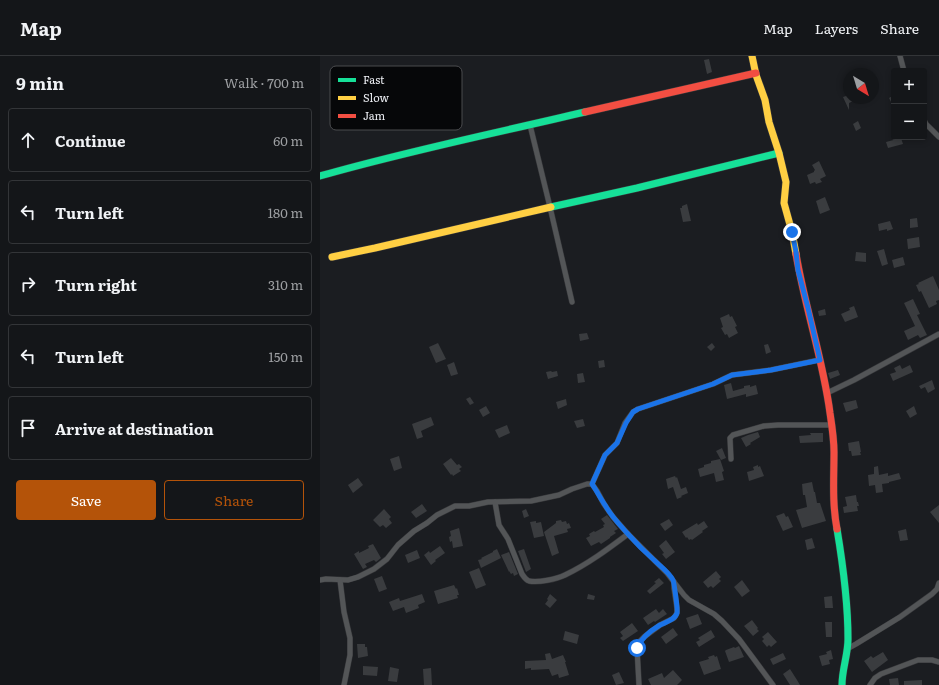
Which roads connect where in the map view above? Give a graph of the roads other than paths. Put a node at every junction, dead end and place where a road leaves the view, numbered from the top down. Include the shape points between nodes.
1 (752, 56) edge
2 (900, 56) edge
3 (903, 68) edge
4 (756, 73) junction
5 (530, 125) junction
6 (927, 125) edge
7 (939, 137) edge
8 (779, 153) junction
9 (320, 176) edge
10 (550, 207) junction
11 (332, 257) dead end
12 (572, 302) dead end
13 (939, 334) edge
14 (820, 360) junction
15 (827, 393) junction
16 (831, 425) junction
17 (731, 459) dead end
18 (592, 484) junction
19 (495, 502) junction
20 (628, 534) junction
21 (320, 580) edge
22 (340, 580) junction
23 (674, 581) junction
24 (939, 583) edge
25 (847, 649) junction
26 (939, 662) edge
27 (344, 685) edge
28 (639, 685) edge
29 (773, 685) edge
30 (842, 685) edge
31 (870, 685) edge

1 - 4 street
2 - 3 street
4 - 5 street
4 - 8 street
5 - 9 street
5 - 10 street
6 - 7 street
8 - 10 street
8 - 14 street via 786,182 784,203
10 - 11 street
10 - 12 street
13 - 15 street
14 - 15 street
14 - 18 street via 732,375 713,384 638,409 626,423 617,443 605,455
15 - 16 street
16 - 17 street via 764,426 732,435
16 - 25 street via 834,451 834,515 843,563 847,605
18 - 19 street via 531,501
18 - 20 street via 613,517
19 - 20 street via 499,524 522,574 529,580 539,581 564,576
19 - 22 street via 455,506 436,515 414,531 374,569 358,577
20 - 23 street
21 - 22 street
22 - 27 street via 350,638 350,655
23 - 28 street via 677,613 674,618 660,625 639,642
23 - 29 street via 689,600 722,621
24 - 25 street via 932,594 900,617
25 - 30 street
26 - 31 street via 918,660 881,674

